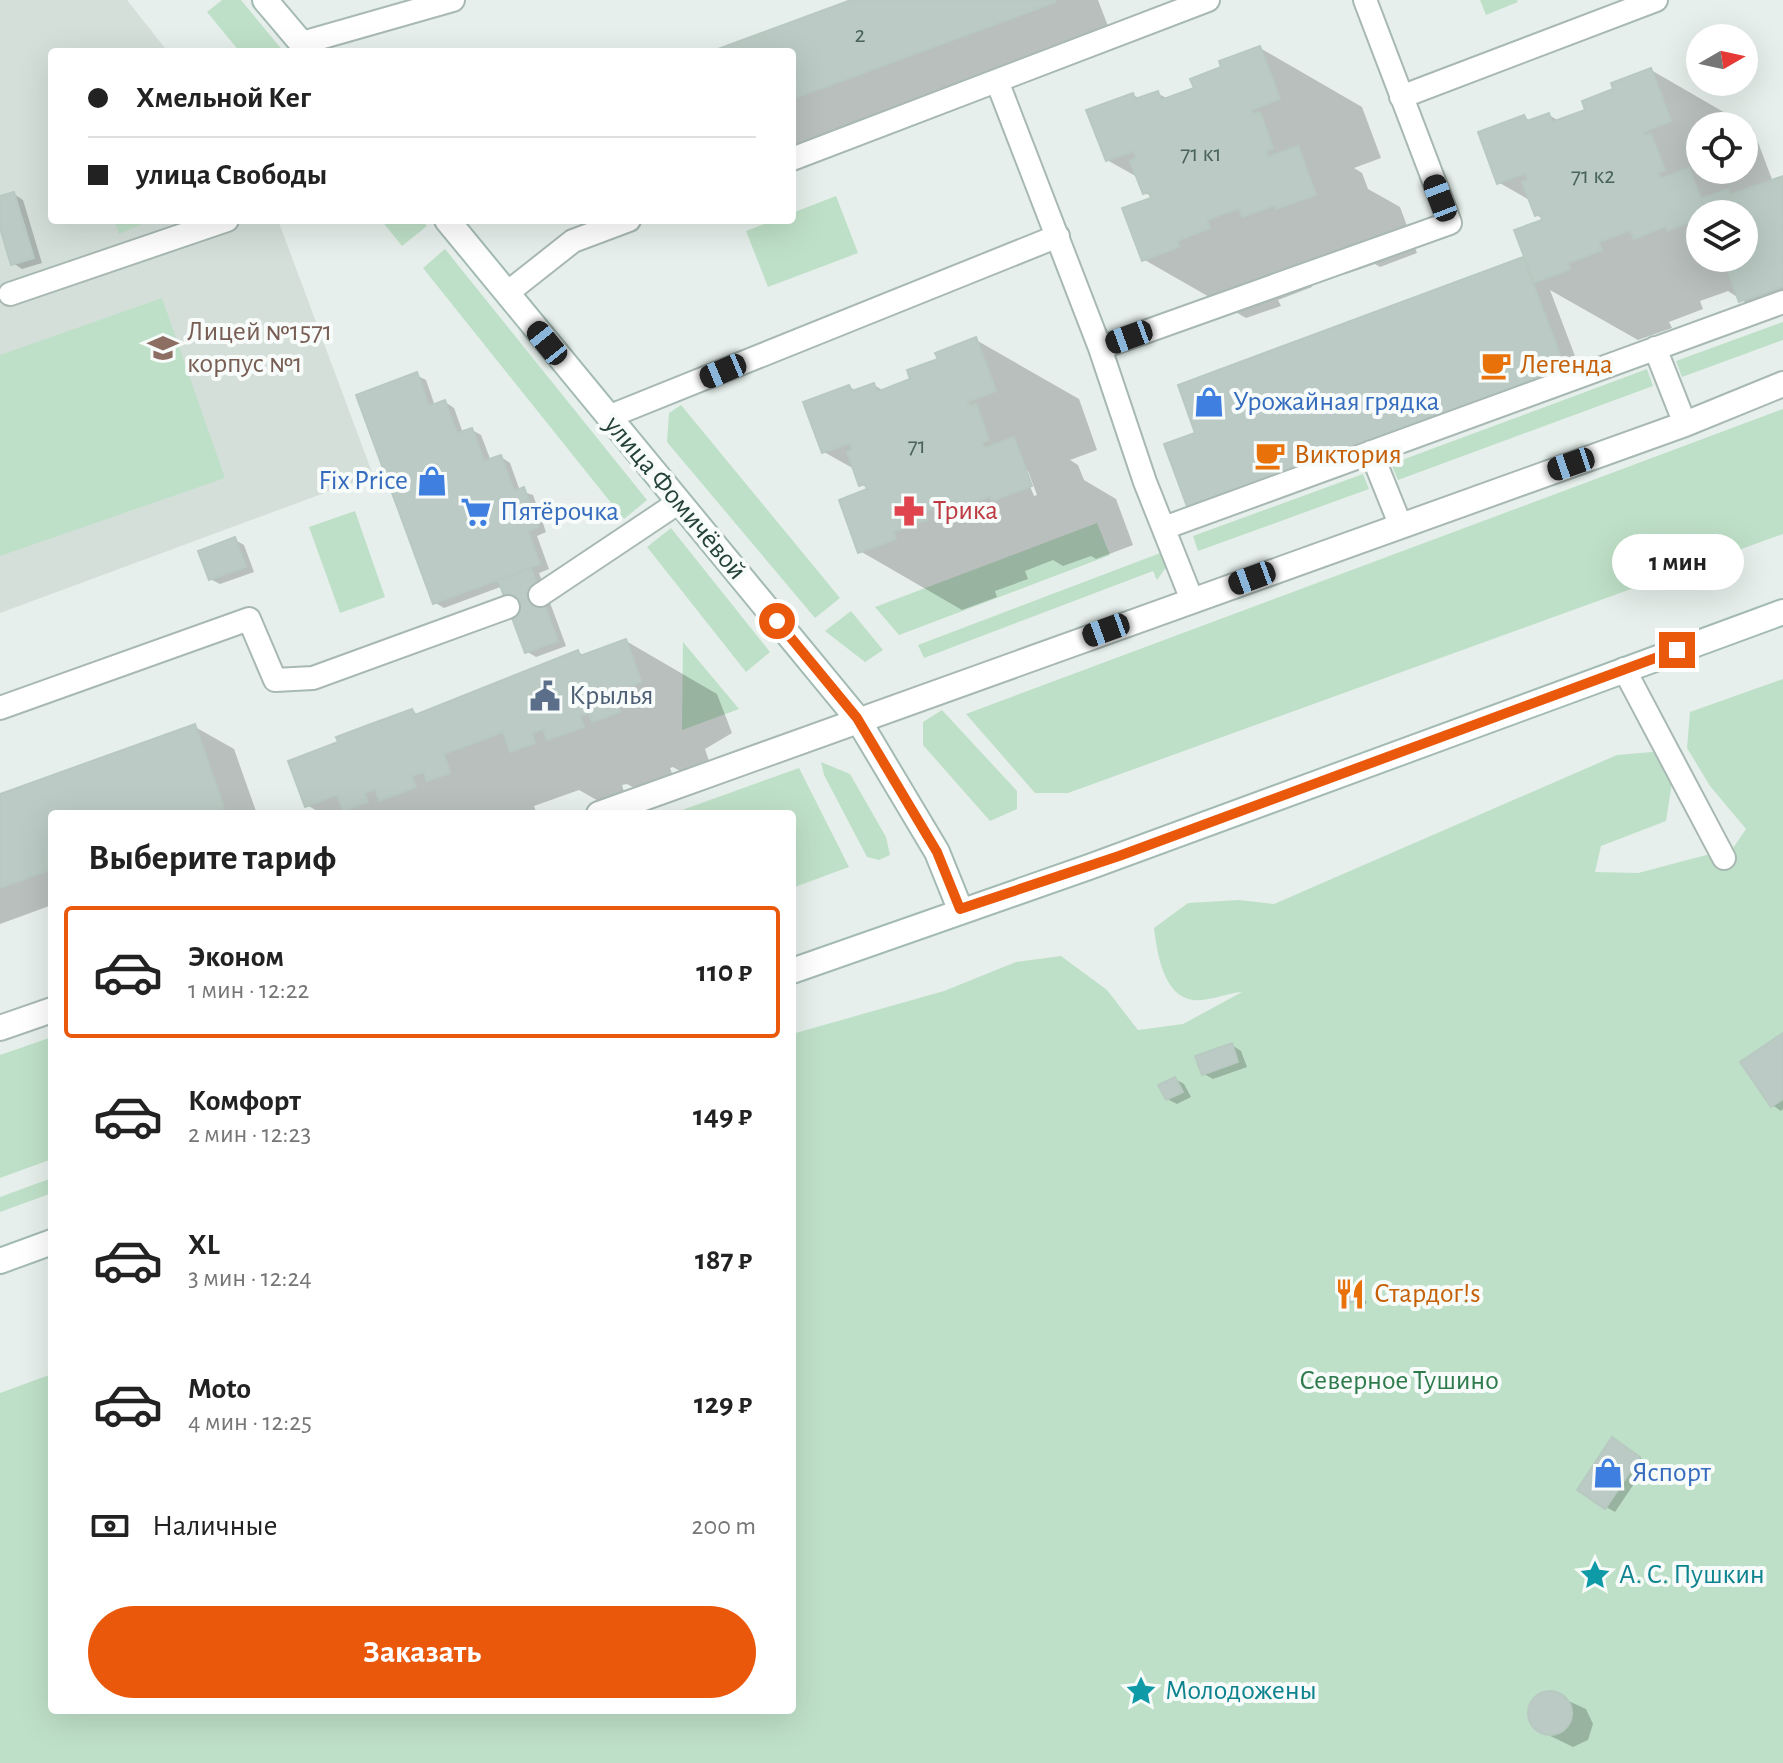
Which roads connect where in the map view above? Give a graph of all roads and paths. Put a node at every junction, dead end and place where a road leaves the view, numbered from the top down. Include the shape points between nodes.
1 (265, 0) edge
2 (453, 0) edge
3 (1365, 0) edge
4 (1656, 0) edge
5 (1203, 1) edge
6 (305, 48) edge
7 (997, 81) junction
8 (1401, 97) junction
9 (796, 157) edge
10 (215, 224) edge
11 (450, 224) edge
12 (618, 224) edge
13 (1058, 236) junction
14 (507, 293) junction
15 (10, 294) dead end
16 (1783, 302) edge
17 (1100, 348) junction
18 (1655, 348) junction
19 (1783, 384) edge
20 (608, 417) junction
21 (1685, 424) junction
22 (1371, 452) junction
23 (679, 502) junction
24 (1400, 524) junction
25 (1164, 528) junction
26 (540, 595) dead end
27 (1192, 600) junction
28 (508, 607) dead end
29 (1783, 612) edge
30 (1624, 669) junction
31 (0, 708) edge
32 (857, 718) junction
33 (610, 810) edge
34 (1724, 858) dead end
35 (960, 909) junction
36 (796, 970) edge
37 (48, 1011) edge
38 (0, 1028) edge
39 (48, 1243) edge
40 (0, 1261) edge

1 - 6 street
2 - 6 lane
3 - 8 lane
4 - 8 lane
5 - 7 lane
7 - 9 lane
7 - 13 lane
8 - 17 lane via 1450,223
10 - 15 lane
11 - 14 street, улица Фомичёвой
12 - 14 lane via 573,241
13 - 17 lane
13 - 20 lane
14 - 20 street, улица Фомичёвой
16 - 18 lane
17 - 25 lane
18 - 21 lane
18 - 22 lane
19 - 21 street
20 - 23 street, улица Фомичёвой
21 - 24 street
22 - 24 lane
22 - 25 lane
23 - 26 lane
23 - 32 street, улица Фомичёвой
24 - 27 street
25 - 27 lane
27 - 32 street
28 - 31 lane via 313,678 275,680 249,619
29 - 30 street
30 - 34 lane
30 - 35 street
32 - 33 street
32 - 35 street, улица Фомичёвой via 937,852
35 - 36 street
37 - 38 street
39 - 40 street

